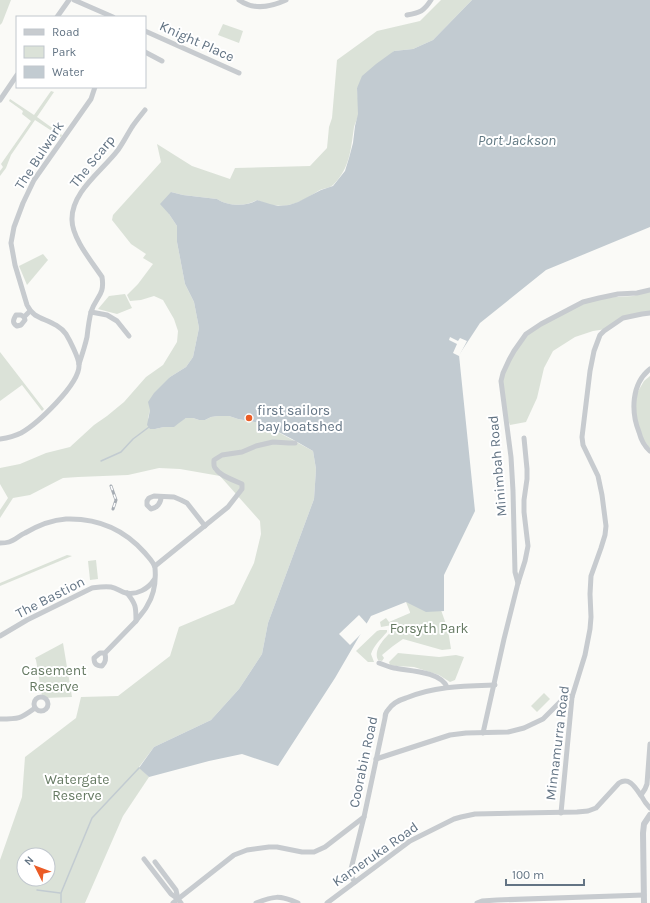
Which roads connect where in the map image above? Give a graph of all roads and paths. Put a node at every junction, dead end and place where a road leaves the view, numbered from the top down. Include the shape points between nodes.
1 (69, 0) edge
2 (74, 0) edge
3 (239, 0) edge
4 (286, 0) edge
5 (430, 0) edge
6 (407, 15) dead end
7 (58, 16) edge
8 (111, 16) edge
9 (146, 32) edge
10 (146, 53) edge
11 (162, 61) dead end
12 (239, 73) dead end
13 (16, 76) edge
14 (95, 88) edge
15 (0, 100) edge
16 (145, 110) dead end
17 (650, 290) edge
18 (30, 311) junction
19 (91, 312) junction
20 (650, 313) edge
21 (24, 317) dead end
22 (129, 336) dead end
23 (79, 364) junction
24 (650, 369) edge
25 (0, 438) edge
26 (524, 438) dead end
27 (295, 443) dead end
28 (650, 451) edge
29 (161, 497) dead end
30 (205, 526) junction
31 (0, 543) edge
32 (155, 566) junction
33 (155, 580) junction
34 (518, 583) junction
35 (127, 593) junction
36 (136, 621) junction
37 (0, 636) edge
38 (105, 653) dead end
39 (379, 663) dead end
40 (495, 685) junction
41 (447, 687) junction
42 (572, 697) junction
43 (35, 708) dead end
44 (0, 719) edge
45 (484, 733) junction
46 (650, 744) edge
47 (376, 759) junction
48 (640, 795) junction
49 (650, 808) edge
50 (561, 813) junction
51 (650, 815) edge
52 (364, 817) junction
53 (144, 859) dead end
54 (155, 862) dead end
55 (355, 882) junction
56 (644, 895) junction
57 (180, 901) edge
58 (173, 903) edge
59 (256, 903) edge
60 (298, 903) edge
61 (327, 903) edge
62 (477, 903) edge
63 (644, 903) edge

1 - 7 street
2 - 8 street
3 - 4 street via 253,6 265,7
5 - 6 street via 420,12
9 - 12 street, Knight Place
10 - 11 street
13 - 15 street
14 - 18 street, The Bulwark via 91,99 34,180 14,226 11,243 15,265
16 - 19 street, The Scarp via 118,150 80,193 74,206 72,221 79,244 102,277 103,283 103,290
17 - 34 street, Minimbah Road via 599,298 573,307 526,334 503,373 501,381 513,491 515,572
18 - 21 street
18 - 23 street via 65,333
19 - 22 street via 107,315 117,321
19 - 23 street, The Scarp
20 - 42 street, Minnamurra Road via 623,318 600,335 594,351 582,437 583,445 598,476 606,526 590,576 590,629
23 - 25 street via 76,376 69,387 48,411 19,434
24 - 28 street via 638,384 634,417 641,439
26 - 34 street via 527,474 524,512 528,546
27 - 30 street via 273,442 242,452 222,455 214,460 215,469 242,484 242,489 228,507
29 - 30 street via 174,497 186,504
30 - 32 street
31 - 32 street via 10,542 54,520 86,520 104,524 120,532 142,549
32 - 33 street
33 - 35 street via 145,590
33 - 36 street via 153,594
34 - 40 street, Minimbah Road
35 - 36 street via 136,608
35 - 37 street, The Bastion via 111,587 92,588
36 - 38 street
39 - 41 street via 394,668 420,671 445,682
40 - 41 street, Coorabin Road
40 - 45 street, Minimbah Road
41 - 47 street, Coorabin Road via 412,695 390,707
42 - 45 street via 564,698 543,719 524,728
42 - 50 street, Minnamurra Road
43 - 44 street via 16,719
45 - 47 street via 450,736
46 - 48 street via 647,784
47 - 52 street, Coorabin Road
48 - 49 street, Kameruka Road
48 - 50 street, Kameruka Road via 633,785 624,781 593,810
50 - 55 street, Kameruka Road via 475,814 461,817 405,844
51 - 56 street via 644,824 643,833
52 - 55 street, Coorabin Road via 351,871
52 - 57 street via 325,847 314,852 269,847 240,852 228,859
53 - 57 street via 171,894
54 - 57 street via 176,890
55 - 61 street, Kameruka Road
56 - 62 street via 497,900
56 - 63 street
57 - 58 street
59 - 60 street via 278,897

